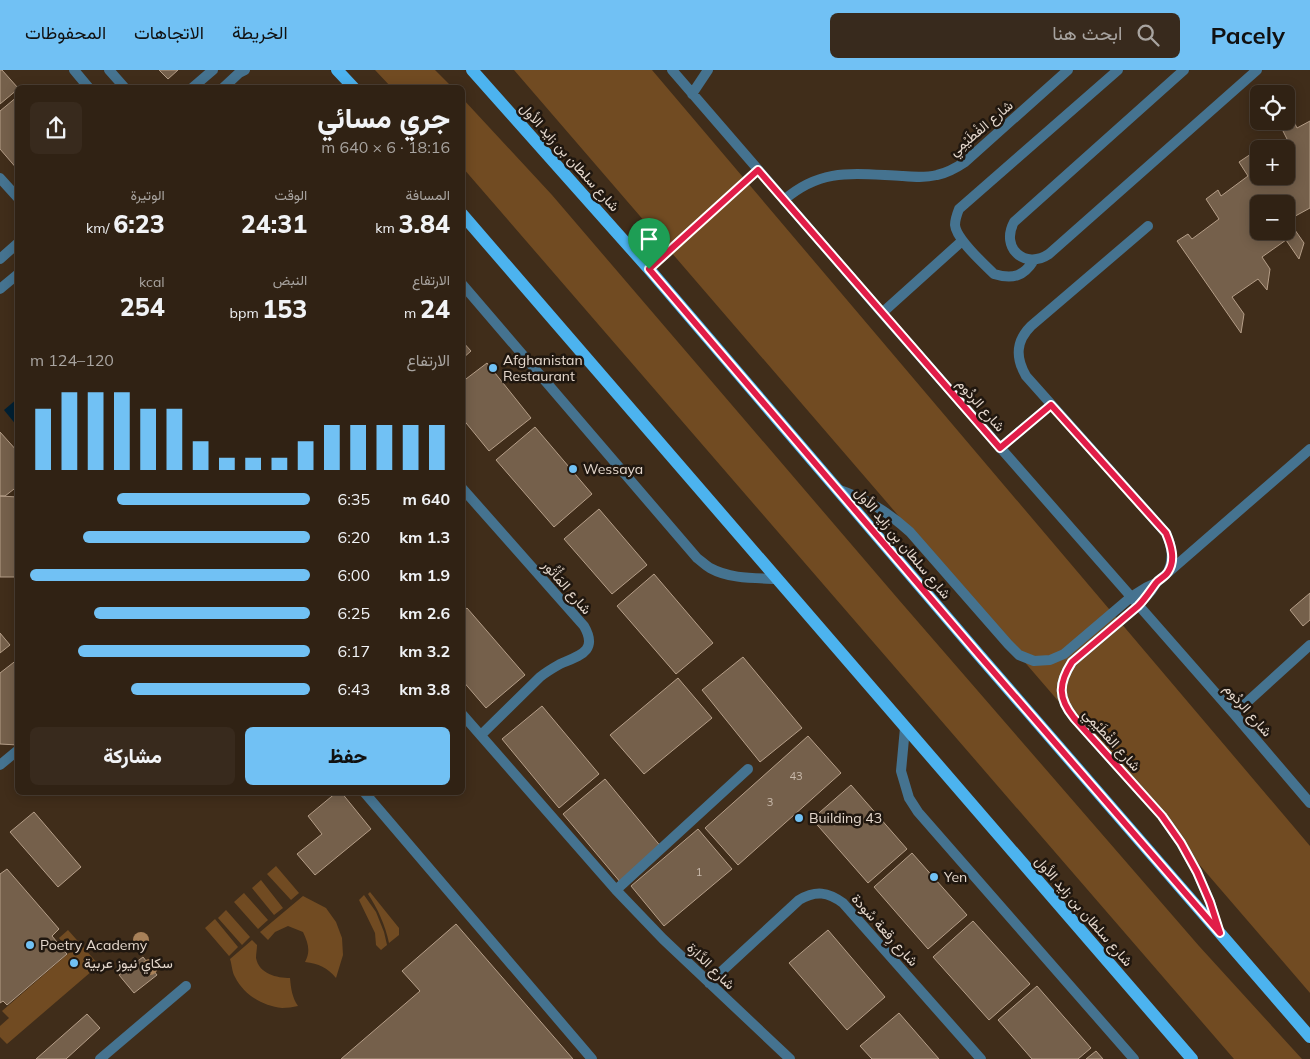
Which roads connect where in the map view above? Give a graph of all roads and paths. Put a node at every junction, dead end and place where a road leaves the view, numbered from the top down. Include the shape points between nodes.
1 (74, 70) edge
2 (109, 70) edge
3 (212, 70) edge
4 (245, 70) edge
5 (472, 70) edge
6 (672, 70) edge
7 (708, 70) edge
8 (1068, 70) edge
9 (1118, 70) edge
10 (1184, 70) edge
11 (1257, 70) edge
12 (340, 75) edge
13 (86, 85) edge
14 (122, 85) edge
15 (195, 85) edge
16 (226, 85) edge
17 (351, 85) edge
18 (692, 94) junction
19 (758, 170) junction
20 (0, 178) edge
21 (15, 195) edge
22 (784, 200) junction
23 (465, 217) edge
24 (1148, 226) dead end
25 (962, 241) junction
26 (15, 246) edge
27 (0, 259) edge
28 (1034, 260) junction
29 (649, 269) junction
30 (15, 276) edge
31 (465, 288) edge
32 (0, 289) edge
33 (882, 313) junction
34 (1051, 405) junction
35 (1000, 448) junction
36 (1310, 449) edge
37 (837, 489) junction
38 (465, 491) edge
39 (1167, 573) junction
40 (777, 579) junction
41 (1156, 582) junction
42 (1130, 597) junction
43 (1138, 606) junction
44 (1310, 646) edge
45 (1234, 714) junction
46 (465, 717) edge
47 (905, 728) junction
48 (481, 735) junction
49 (15, 752) edge
50 (0, 765) edge
51 (748, 769) dead end
52 (367, 795) edge
53 (1310, 803) edge
54 (616, 890) junction
55 (1220, 933) junction
56 (709, 983) junction
57 (186, 986) dead end
58 (1310, 1037) edge
59 (100, 1059) edge
60 (592, 1059) edge
61 (790, 1059) edge
62 (981, 1059) edge
63 (1134, 1059) edge
64 (1192, 1059) edge

1 - 13 street
2 - 14 street
3 - 15 street
4 - 16 street
5 - 29 main road, شارع سلطان بن زايد الأول
6 - 18 street, شارع الردُوم
7 - 18 street
8 - 22 street, شارع الفْطَيْمِي via 952,170 921,177 832,176 805,184
9 - 25 street via 959,209 955,226
10 - 28 street via 1014,222 1009,236 1013,250 1026,259
11 - 28 street via 1049,254
12 - 17 main road
18 - 19 street, شارع الردُوم
19 - 22 street, شارع الردُوم
19 - 29 path
20 - 21 street
22 - 33 street, شارع الردُوم
23 - 40 main road, شارع سلطان بن زايد الأول
24 - 34 street via 1024,333 1018,353 1022,369
25 - 28 street via 994,274 1001,276 1023,273
25 - 33 street
26 - 27 street
29 - 37 main road, شارع سلطان بن زايد الأول
30 - 32 street
31 - 40 street via 696,558 723,574
33 - 35 street, شارع الردُوم
34 - 35 street
34 - 39 street via 1166,533 1172,555
35 - 42 street, شارع الردُوم
36 - 39 street, شارع الفْطَيْمِي
37 - 42 street, شارع الفْطَيْمِي via 876,505 893,517 910,532 1008,644 1019,655 1034,661 1050,660 1064,654
37 - 55 main road, شارع سلطان بن زايد الأول
38 - 48 street, شارع المَأْثُور via 584,626 589,642 581,655 540,677
39 - 41 street, شارع الفْطَيْمِي
40 - 47 main road, شارع سلطان بن زايد الأول
41 - 42 street, شارع الفْطَيْمِي
41 - 43 street, شارع الفْطَيْمِي
42 - 43 street, شارع الردُوم
43 - 45 street, شارع الردُوم
43 - 55 street, شارع الفْطَيْمِي via 1072,662 1065,672 1062,697 1074,718 1162,816 1181,843 1210,902
44 - 45 street
45 - 53 street, شارع الردُوم
46 - 48 street, شارع الدَّارَة
47 - 63 street via 901,771 909,798 918,812
47 - 64 main road, شارع سلطان بن زايد الأول
48 - 54 street, شارع الدَّارَة
49 - 50 street
51 - 54 street
52 - 60 street
54 - 56 street, شارع الدَّارَة
55 - 58 main road, شارع سلطان بن زايد الأول
56 - 61 street, شارع الدَّارَة
56 - 62 street, شارع رِقعة سُودة via 799,900 817,893 827,894 843,903
57 - 59 street

